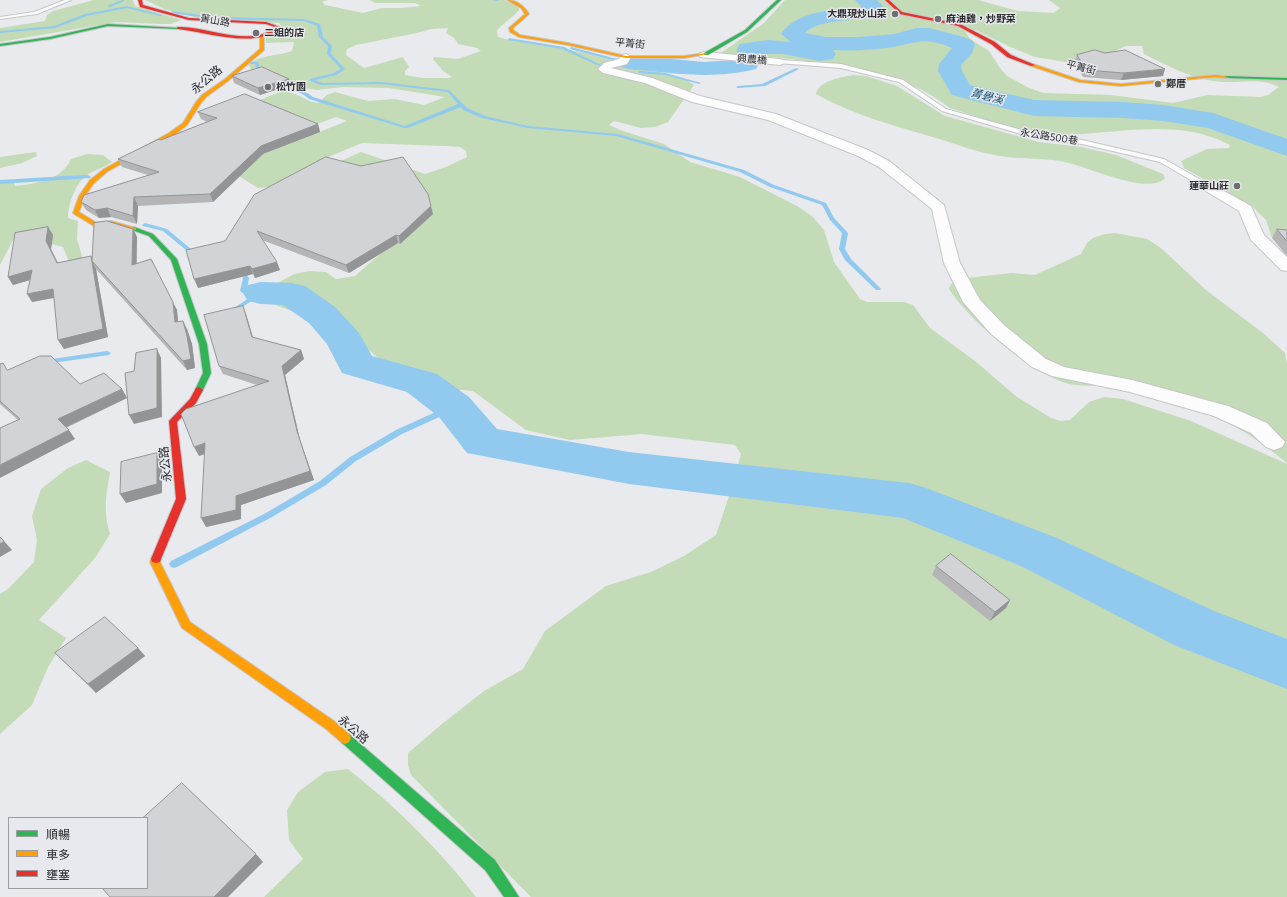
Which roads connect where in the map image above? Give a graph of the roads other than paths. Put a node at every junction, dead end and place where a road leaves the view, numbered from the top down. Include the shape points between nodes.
1 (69, 0) edge
2 (140, 0) edge
3 (509, 0) edge
4 (780, 0) edge
5 (887, 0) edge
6 (0, 18) edge
7 (262, 37) junction
8 (0, 45) edge
9 (704, 55) junction
10 (626, 57) junction
11 (780, 62) joint
12 (1287, 79) edge
13 (1204, 184) joint
14 (1287, 266) edge
15 (1274, 442) dead end
16 (512, 897) edge

1 - 6 lane via 35,13
2 - 7 street, 菁山路 via 141,6 189,19 266,23 278,27 275,32
3 - 10 street, 平菁街 via 526,10 525,18 511,28 511,31 519,36
4 - 9 street, 平菁街 via 746,31
5 - 12 street, 平菁街 via 901,12 959,25 993,43 1009,56 1079,81 1121,85 1215,76
7 - 8 street, 菁山路 via 240,37 186,28 108,25
7 - 16 street, 永公路 via 262,49 201,98 190,112 186,123 164,140 100,173 79,198 76,214 96,224 112,224 151,235 174,259 203,344 207,373 193,402 173,421 181,499 155,562 186,625 330,725 490,865
9 - 10 street, 平菁街
9 - 11 street, 興農橋
10 - 15 street via 623,62 608,65 604,69 648,80 696,99 777,119 884,164 939,208 952,263 972,302 998,330 1039,363 1059,372 1132,386 1221,411 1259,428
11 - 13 lane, 永公路500巷 via 841,66 901,81 944,110 1035,136 1082,142 1162,160
13 - 14 street, 永公路500巷 via 1246,209 1257,237

